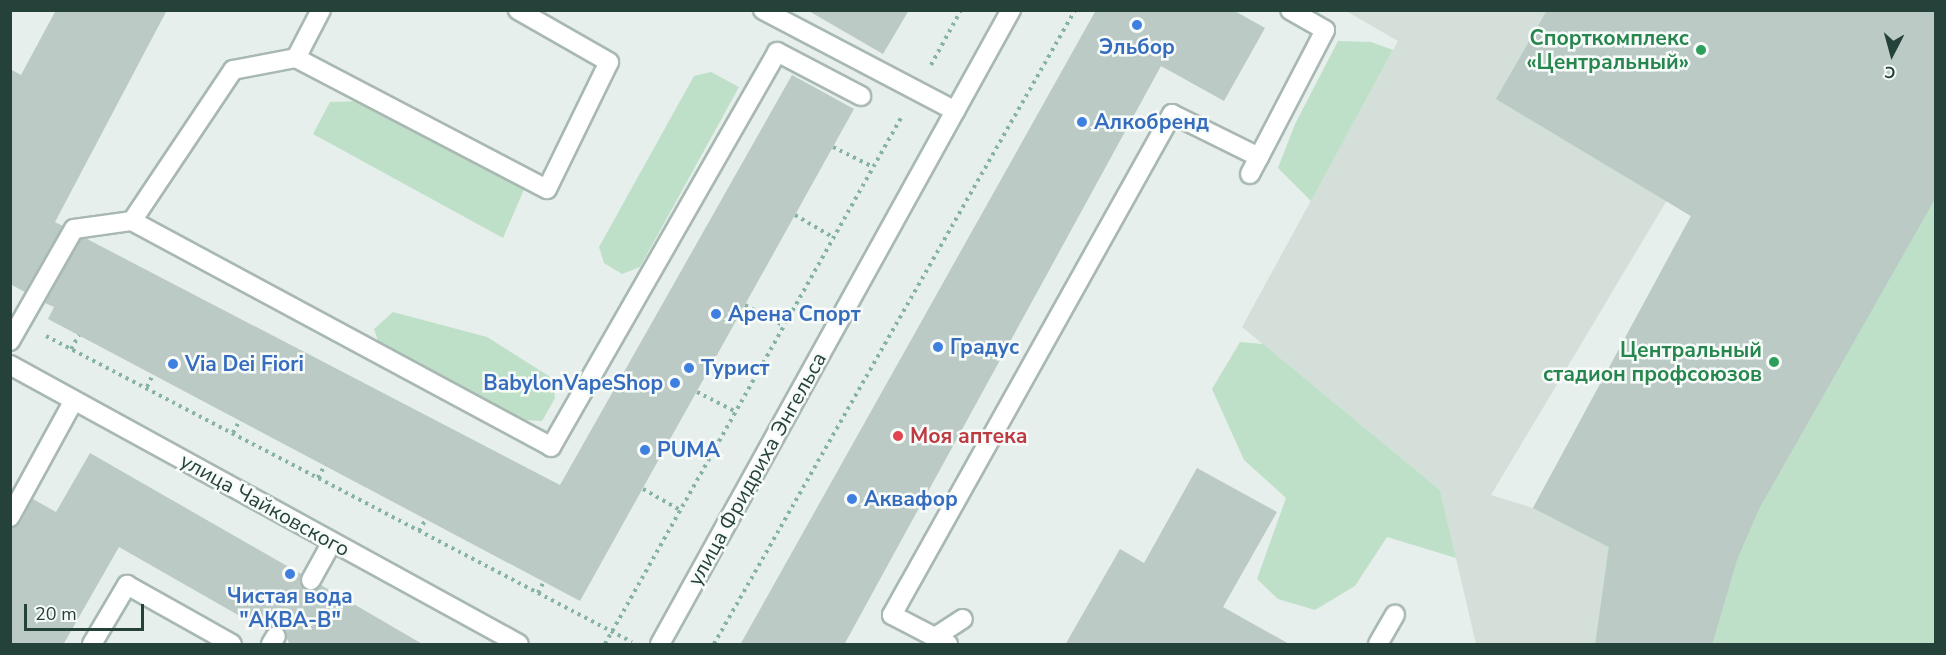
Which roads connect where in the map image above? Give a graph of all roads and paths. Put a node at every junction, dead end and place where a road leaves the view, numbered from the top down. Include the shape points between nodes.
1 (321, 10) edge
2 (518, 10) edge
3 (763, 10) edge
4 (961, 10) edge
5 (1011, 10) edge
6 (1076, 10) edge
7 (1290, 10) edge
8 (296, 58) junction
9 (916, 91) junction
10 (861, 96) dead end
11 (955, 111) junction
12 (833, 147) dead end
13 (1259, 157) junction
14 (873, 167) junction
15 (1250, 174) dead end
16 (795, 215) dead end
17 (132, 221) junction
18 (834, 238) junction
19 (745, 305) dead end
20 (20, 322) junction
21 (784, 326) junction
22 (79, 335) dead end
23 (10, 341) edge
24 (71, 349) junction
25 (10, 365) edge
26 (153, 374) dead end
27 (147, 387) junction
28 (697, 392) dead end
29 (74, 400) junction
30 (736, 412) junction
31 (240, 420) dead end
32 (233, 433) junction
33 (325, 465) dead end
34 (318, 478) junction
35 (643, 489) dead end
36 (680, 510) junction
37 (10, 517) edge
38 (426, 519) dead end
39 (419, 531) junction
40 (332, 542) junction
41 (311, 580) tunnel mouth
42 (544, 581) dead end
43 (538, 593) junction
44 (1395, 615) dead end
45 (963, 619) dead end
46 (612, 632) junction
47 (941, 641) edge
48 (92, 645) edge
49 (232, 645) edge
50 (519, 645) edge
51 (605, 645) edge
52 (636, 645) edge
53 (660, 645) edge
54 (714, 645) edge
55 (1378, 645) edge

1 - 8 street
2 - 8 street via 609,62 547,189
3 - 9 street
4 - 9 path
5 - 11 street, улица Фридриха Энгельса
6 - 54 path
7 - 13 street via 1325,30
8 - 17 street via 232,70
9 - 11 street
9 - 14 path
10 - 17 street via 777,52 551,447
11 - 53 street, улица Фридриха Энгельса
12 - 14 path
13 - 15 street
13 - 47 street via 1172,114 892,615
14 - 18 path
16 - 18 path
17 - 20 street via 74,230
18 - 21 path
19 - 21 path
20 - 23 street
20 - 24 path
21 - 30 path
22 - 24 path
24 - 27 path
25 - 29 street, улица Чайковского
26 - 27 path
27 - 32 path
28 - 30 path
29 - 37 street
29 - 40 street, улица Чайковского
30 - 36 path
31 - 32 path
32 - 34 path
33 - 34 path
34 - 39 path
35 - 36 path
36 - 46 path
38 - 39 path
39 - 43 path
40 - 41 street
40 - 50 street, улица Чайковского
42 - 43 path
43 - 46 path
44 - 55 street
45 - 47 street
46 - 51 path
46 - 52 path
48 - 49 street via 127,585

